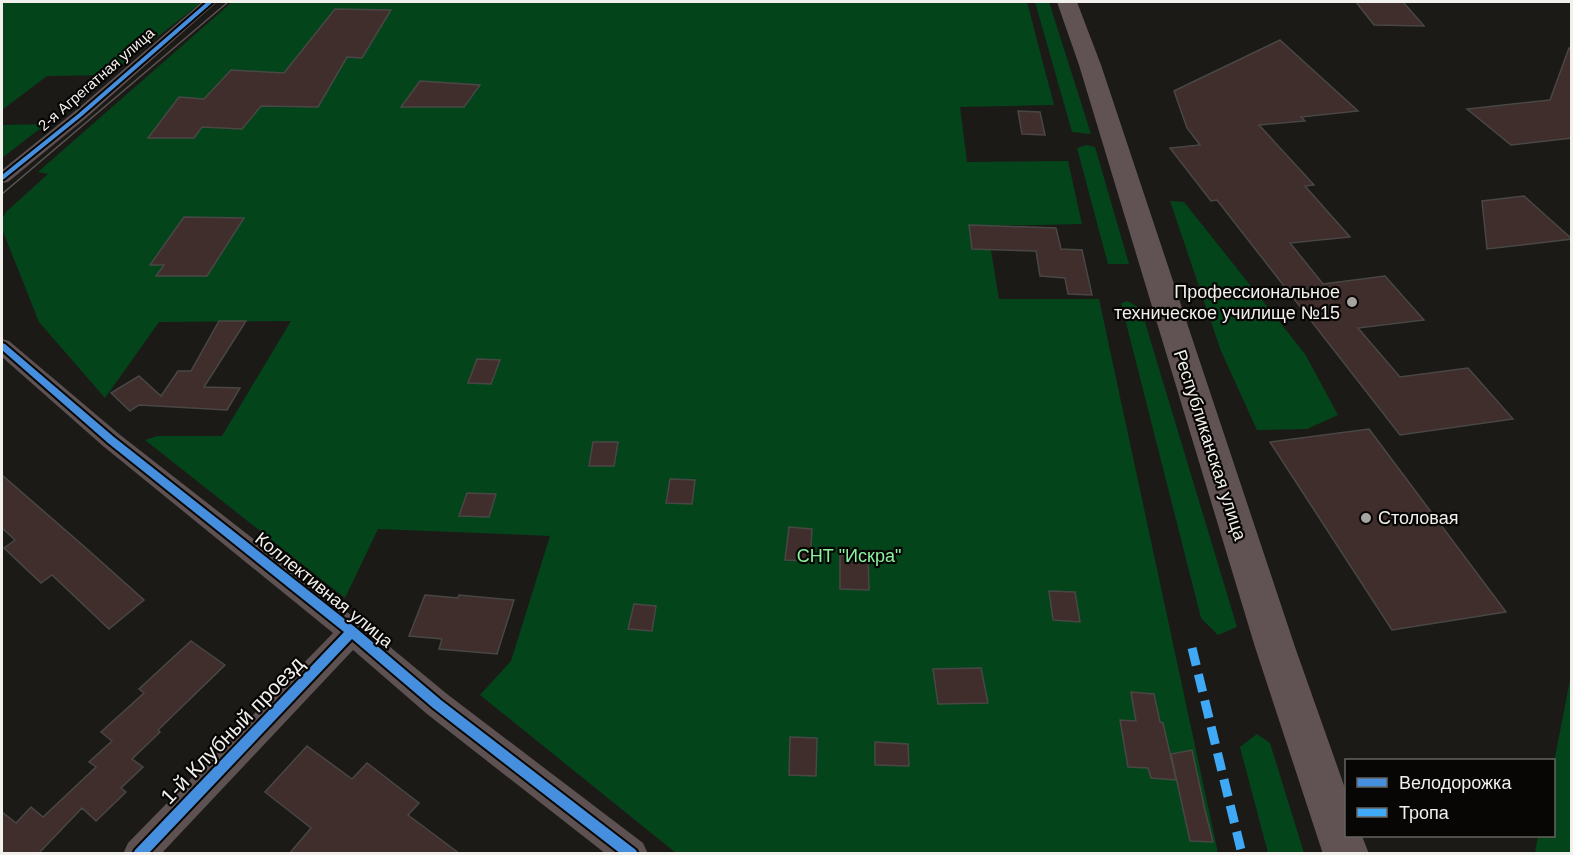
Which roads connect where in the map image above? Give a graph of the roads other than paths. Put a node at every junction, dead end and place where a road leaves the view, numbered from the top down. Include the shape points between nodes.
1 (210, 2) edge
2 (1067, 2) edge
3 (2, 178) edge
4 (2, 346) edge
5 (351, 632) junction
6 (139, 854) edge
7 (632, 854) edge
8 (1346, 854) edge

1 - 3 street, 2-я Агрегатная улица
2 - 8 main road, Республиканская улица via 1275,647
4 - 5 street, Коллективная улица via 120,447
5 - 6 street, 1-й Клубный проезд
5 - 7 street, Коллективная улица via 437,704

